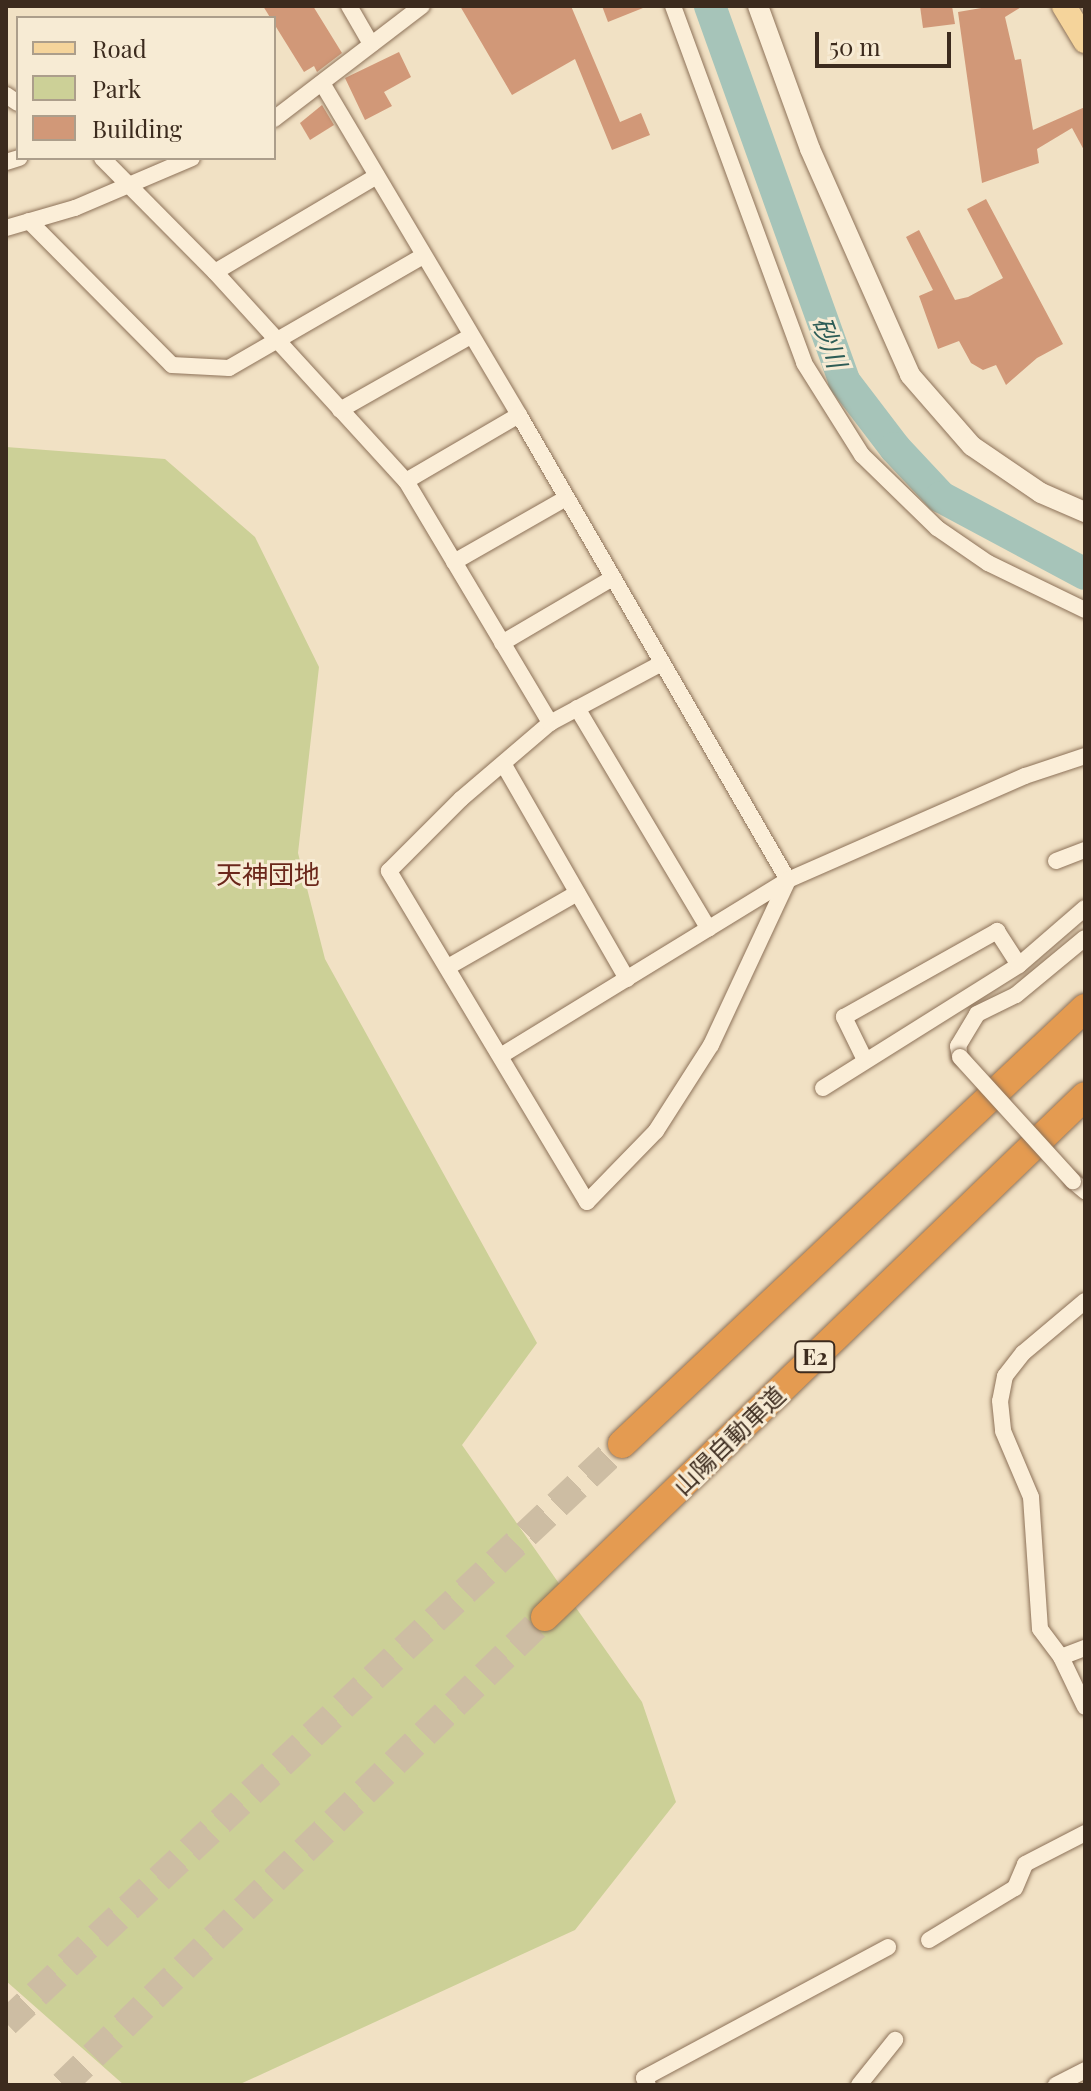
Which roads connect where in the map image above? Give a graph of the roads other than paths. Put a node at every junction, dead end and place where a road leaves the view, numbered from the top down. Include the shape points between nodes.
1 (349, 6) edge
2 (422, 6) edge
3 (673, 6) edge
4 (758, 6) edge
5 (1064, 6) edge
6 (1085, 41) edge
7 (371, 44) junction
8 (322, 83) junction
9 (276, 118) edge
10 (104, 160) edge
11 (187, 160) edge
12 (377, 176) junction
13 (131, 183) junction
14 (29, 221) junction
15 (6, 228) edge
16 (423, 256) junction
17 (215, 272) junction
18 (471, 336) junction
19 (279, 342) junction
20 (340, 410) junction
21 (519, 415) junction
22 (406, 481) junction
23 (566, 498) junction
24 (1085, 512) edge
25 (454, 562) junction
26 (613, 578) junction
27 (1085, 610) edge
28 (502, 643) junction
29 (662, 663) junction
30 (577, 708) junction
31 (550, 723) junction
32 (1085, 756) edge
33 (504, 765) junction
34 (1085, 850) edge
35 (1056, 861) dead end
36 (788, 880) junction
37 (577, 893) junction
38 (1085, 908) edge
39 (709, 929) junction
40 (1085, 938) edge
41 (1019, 965) junction
42 (448, 967) junction
43 (627, 979) junction
44 (1085, 1008) edge
45 (502, 1055) junction
46 (864, 1058) junction
47 (823, 1088) dead end
48 (1085, 1096) edge
49 (1079, 1186) edge
50 (1085, 1301) edge
51 (622, 1444) tunnel mouth
52 (545, 1617) tunnel mouth
53 (1085, 1648) edge
54 (1061, 1657) junction
55 (1085, 1707) edge
56 (1085, 1833) edge
57 (929, 1940) dead end
58 (888, 1947) dead end
59 (895, 2040) dead end
60 (1085, 2070) edge
61 (648, 2085) edge
62 (859, 2085) edge
63 (1056, 2085) edge

1 - 7 street
2 - 7 street
3 - 27 street via 804,363 862,455 937,528 988,563
4 - 24 street via 810,149 910,375 972,446 1041,493
5 - 6 main road
7 - 8 street
8 - 9 street
8 - 12 street
10 - 13 street
11 - 13 street
12 - 16 street
12 - 17 street
13 - 14 street
13 - 17 street
14 - 15 street
14 - 19 street via 172,365 229,368
16 - 18 street
16 - 19 street
17 - 19 street
18 - 20 street
18 - 21 street
19 - 20 street
20 - 22 street
21 - 22 street
21 - 23 street
22 - 25 street
23 - 25 street
23 - 26 street
25 - 28 street
26 - 28 street
26 - 29 street
28 - 31 street
29 - 30 street
29 - 36 street
30 - 31 street
30 - 39 street
31 - 33 street
32 - 36 street via 1025,776
33 - 37 street
33 - 42 street via 389,871
34 - 35 street
36 - 39 street
36 - 45 street via 711,1045 656,1131 587,1202
37 - 42 street
37 - 43 street
38 - 41 street
39 - 43 street
40 - 49 street, bridge via 1016,995 977,1014 958,1046 960,1057
41 - 46 street
41 - 46 street via 997,931 844,1017
42 - 45 street
43 - 45 street
44 - 51 highway
46 - 47 street
48 - 52 highway, 山陽自動車道 / E2
50 - 54 street via 1023,1353 1005,1376 1000,1401 1003,1431 1031,1497 1040,1629
53 - 54 street
54 - 55 street
56 - 57 street via 1025,1864 1015,1888
58 - 61 street via 644,2078
59 - 62 street
60 - 63 street

